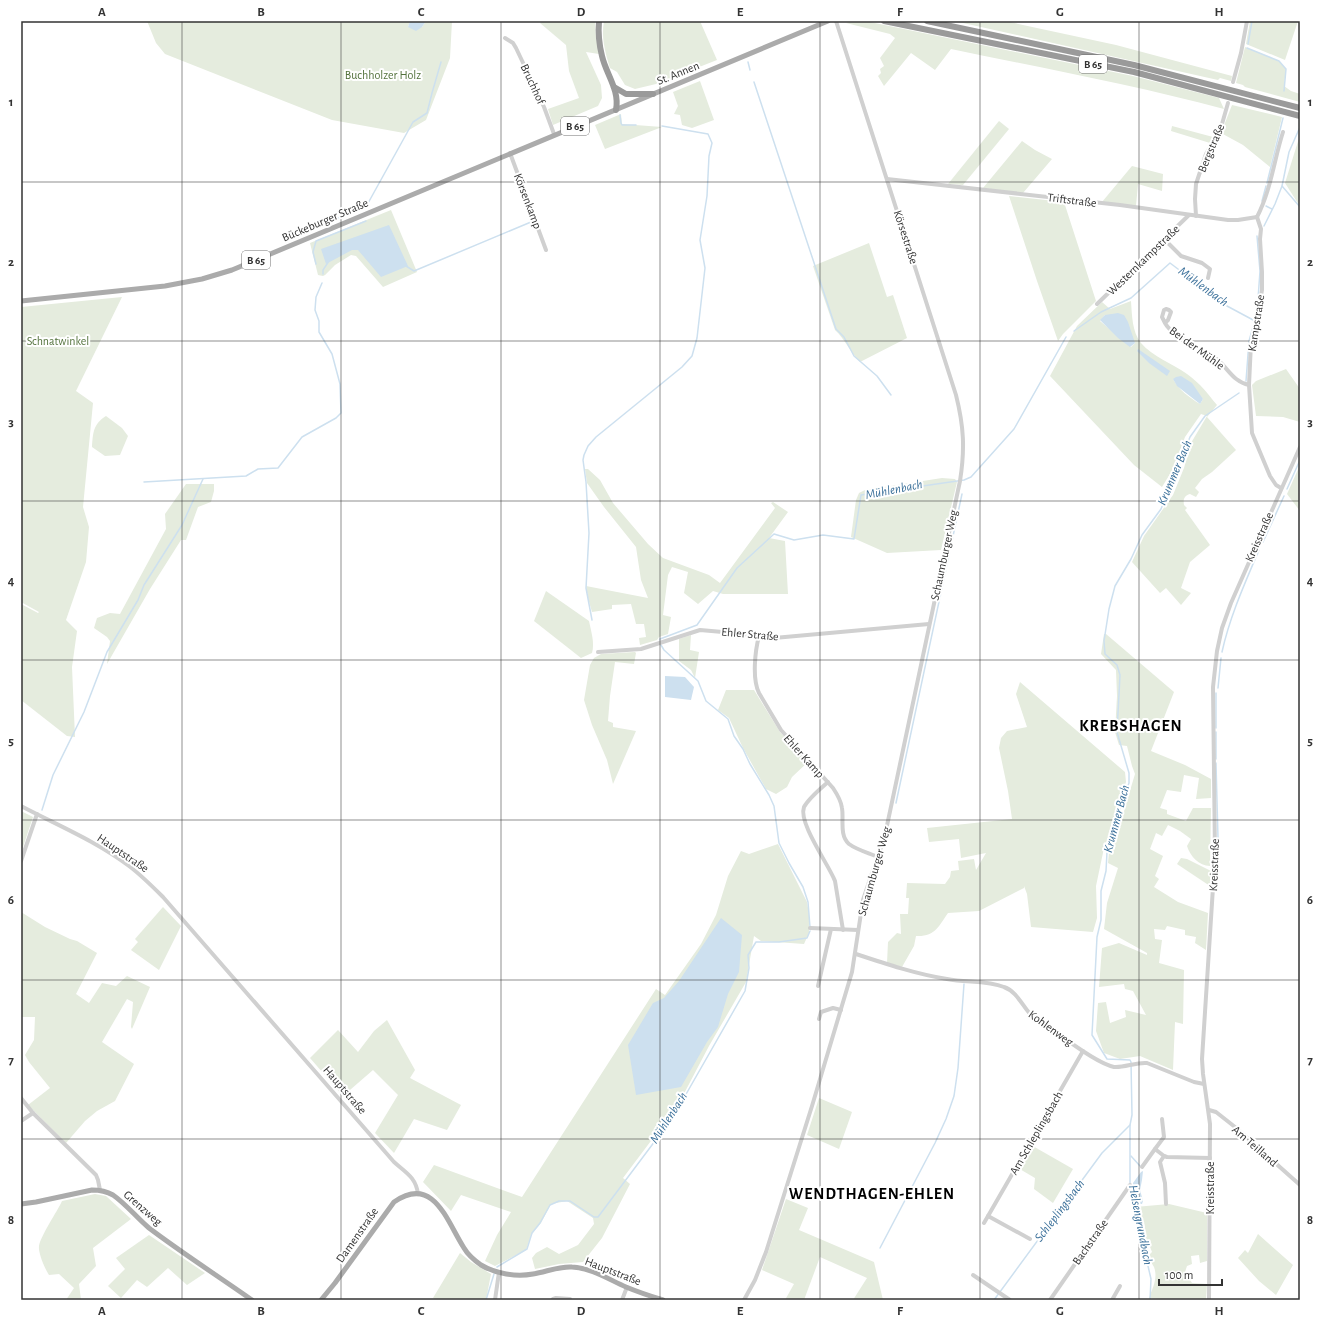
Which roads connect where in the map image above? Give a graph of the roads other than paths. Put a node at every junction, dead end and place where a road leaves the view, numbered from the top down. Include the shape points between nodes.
1 (599, 21) edge
2 (828, 21) edge
3 (836, 21) edge
4 (884, 21) edge
5 (927, 21) edge
6 (1247, 21) edge
7 (505, 38) dead end
8 (1233, 82) dead end
9 (614, 87) junction
10 (653, 94) junction
11 (1228, 103) dead end
12 (1300, 108) edge
13 (616, 110) junction
14 (1300, 116) edge
15 (1283, 132) dead end
16 (554, 134) junction
17 (534, 143) joint
18 (510, 153) junction
19 (887, 179) junction
20 (1189, 215) junction
21 (1196, 216) junction
22 (1257, 217) junction
23 (1164, 239) junction
24 (546, 250) dead end
25 (1208, 278) dead end
26 (21, 301) edge
27 (1097, 304) dead end
28 (1165, 322) dead end
29 (1249, 385) junction
30 (1300, 446) edge
31 (964, 456) joint
32 (1281, 488) junction
33 (929, 624) junction
34 (759, 636) junction
35 (598, 652) dead end
36 (828, 782) junction
37 (21, 806) edge
38 (37, 814) junction
39 (878, 857) junction
40 (21, 861) edge
41 (810, 928) dead end
42 (831, 930) junction
43 (843, 930) junction
44 (858, 930) junction
45 (856, 954) junction
46 (818, 986) dead end
47 (841, 1010) junction
48 (819, 1019) dead end
49 (1083, 1051) junction
50 (1204, 1084) junction
51 (21, 1098) edge
52 (1209, 1110) junction
53 (33, 1113) junction
54 (1162, 1120) dead end
55 (21, 1121) edge
56 (1155, 1149) junction
57 (1164, 1156) junction
58 (1210, 1158) junction
59 (1142, 1167) dead end
60 (1130, 1185) dead end
61 (1300, 1185) edge
62 (100, 1190) junction
63 (418, 1194) junction
64 (21, 1204) edge
65 (1166, 1204) dead end
66 (988, 1216) junction
67 (984, 1223) dead end
68 (1030, 1239) dead end
69 (499, 1272) junction
70 (973, 1275) dead end
71 (1120, 1286) dead end
72 (627, 1288) junction
73 (252, 1300) edge
74 (321, 1300) edge
75 (495, 1300) edge
76 (552, 1300) edge
77 (570, 1300) edge
78 (622, 1300) edge
79 (663, 1300) edge
80 (744, 1300) edge
81 (1010, 1300) edge
82 (1050, 1300) edge
83 (1112, 1300) edge
84 (1209, 1300) edge

1 - 9 highway via 602,56
2 - 10 main road, St. Annen
3 - 19 street, Körsestraße
4 - 14 highway, B 65 via 1134,72
5 - 12 highway, B 65 via 1134,65
6 - 8 street
7 - 16 street, Bruchhof via 516,48
9 - 10 highway via 626,94
9 - 13 highway via 617,97
10 - 13 main road, St. Annen
11 - 21 street, Bergstraße via 1220,131 1206,154 1196,184
13 - 16 main road, St. Annen / B 65
15 - 22 street via 1276,152 1270,186
16 - 17 main road, St. Annen / B 65
17 - 18 main road, Bückeburger Straße / B 65
18 - 24 street, Körsenkamp
18 - 26 main road, Bückeburger Straße / B 65 via 232,270 165,286
19 - 20 street, Triftstraße
19 - 31 street, Körsestraße via 956,394 962,417
20 - 21 street, Triftstraße
20 - 23 street, Westernkampstraße
21 - 22 street, Triftstraße via 1233,220
22 - 29 street, Kampstraße via 1261,229 1262,290 1251,344
23 - 25 street via 1181,256 1202,263 1210,269
23 - 27 street, Westernkampstraße
28 - 29 street, Bei der Mühle via 1173,333 1217,360 1234,378
29 - 32 street, Kampstraße via 1252,433 1270,476
30 - 32 street, Kreisstraße
31 - 33 street, Schaumburger Weg
32 - 50 street, Kreisstraße via 1231,603 1216,656 1212,702 1215,856 1203,1032
33 - 34 street, Ehler Straße via 774,638
33 - 39 street, Schaumburger Weg via 885,835
34 - 35 street, Ehler Straße via 700,630 641,649
34 - 36 street, Ehler Kamp via 755,674 757,688 781,730
36 - 39 street, Ehler Kamp via 839,796 843,808 845,839 848,843
36 - 43 street via 808,801 803,811 814,842 835,881
37 - 38 street, Hauptstraße
38 - 40 street
38 - 63 street, Hauptstraße via 110,853 129,866 163,897 390,1157 414,1180
39 - 44 street, Schaumburger Weg via 863,900
41 - 42 street
42 - 43 street
42 - 46 street
43 - 44 street
44 - 45 street, Schaumburger Weg
45 - 47 street, Schaumburger Weg
45 - 49 street, Kohlenweg via 948,980 1005,987 1017,996 1034,1018
47 - 48 street via 833,1008 821,1012
47 - 80 street, Schaumburger Weg via 766,1252
49 - 50 street, Kohlenweg via 1115,1067 1147,1063
49 - 66 street, Am Schleplingsbach
50 - 52 street, Kreisstraße
51 - 53 street
52 - 58 street, Kreisstraße
52 - 61 street, Am Teilland via 1216,1112
53 - 55 street
53 - 62 street via 96,1175
54 - 56 street via 1164,1137
56 - 57 street
56 - 59 street
57 - 58 street
57 - 65 street via 1160,1162
58 - 84 street, Kreisstraße
60 - 82 street, Bachstraße
62 - 64 main road
62 - 73 main road, Grenzweg via 115,1196 154,1231
63 - 69 main road, Hauptstraße via 432,1198 437,1203 463,1248 472,1258 483,1266
63 - 74 main road, Damenstraße via 405,1196 394,1202
66 - 67 street, Am Schleplingsbach
66 - 68 street
69 - 72 main road, Hauptstraße via 522,1275 559,1268 582,1268
69 - 75 street
70 - 81 street
71 - 83 street
72 - 78 street
72 - 79 main road, Hauptstraße
76 - 77 street

